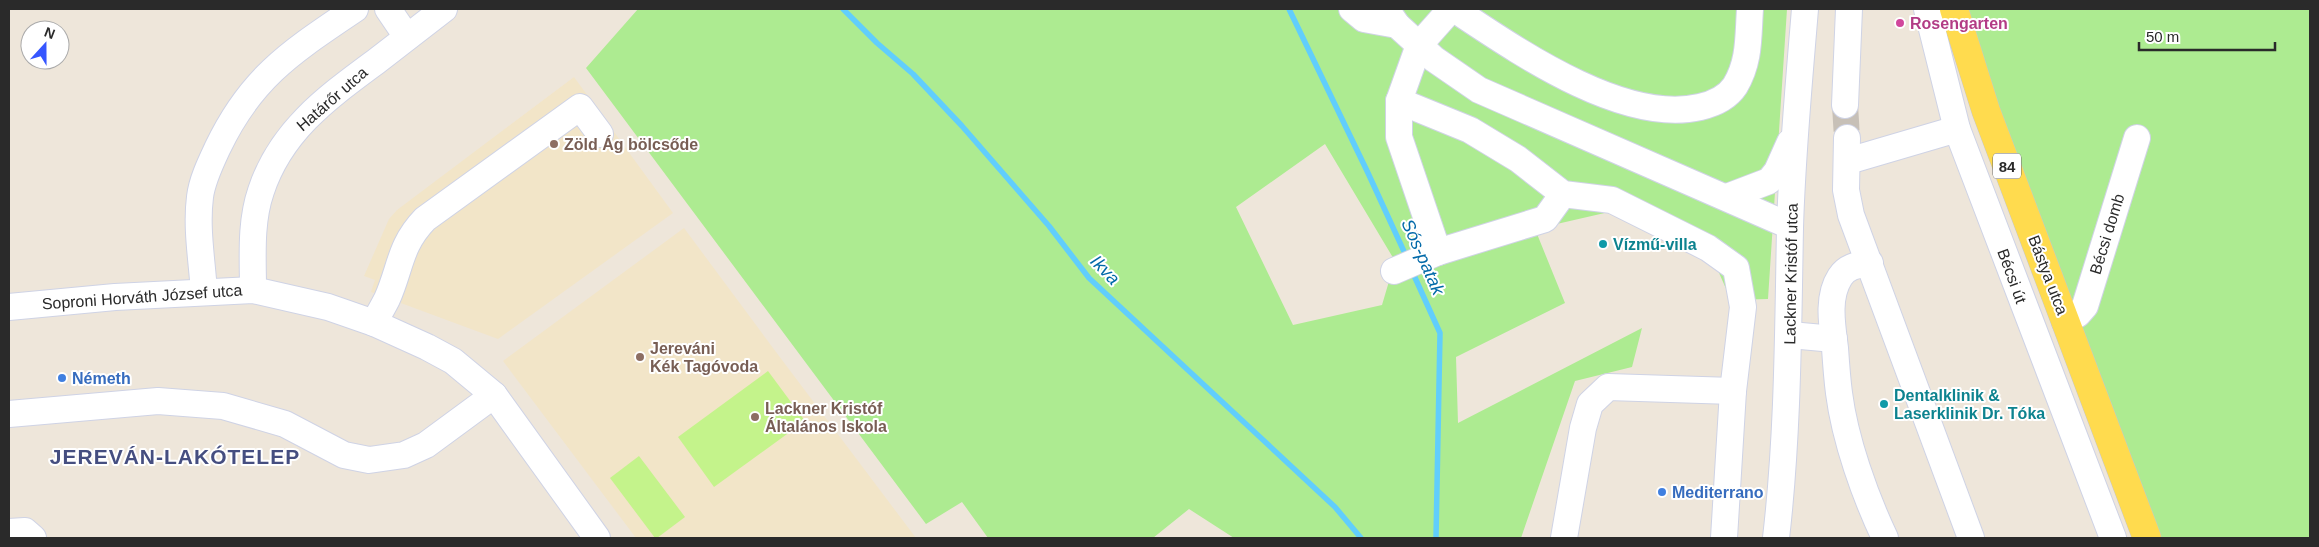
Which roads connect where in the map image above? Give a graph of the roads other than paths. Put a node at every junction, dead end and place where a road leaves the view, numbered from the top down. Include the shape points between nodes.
1 (355, 9) edge
2 (388, 9) edge
3 (444, 9) edge
4 (1352, 9) edge
5 (1453, 9) edge
6 (1750, 9) edge
7 (1804, 9) edge
8 (1849, 9) edge
9 (1927, 9) edge
10 (1954, 9) edge
11 (1392, 17) edge
12 (407, 37) junction
13 (1419, 45) junction
14 (1399, 101) junction
15 (1845, 105) tunnel mouth
16 (1796, 127) junction
17 (1957, 128) junction
18 (600, 134) dead end
19 (2137, 138) dead end
20 (1563, 194) junction
21 (1727, 197) junction
22 (1790, 226) junction
23 (1870, 263) junction
24 (252, 290) junction
25 (204, 292) junction
26 (9, 307) edge
27 (2065, 322) junction
28 (374, 323) junction
29 (1790, 335) junction
30 (1834, 339) junction
31 (1733, 391) junction
32 (494, 395) junction
33 (9, 414) edge
34 (9, 532) edge
35 (33, 538) edge
36 (597, 538) edge
37 (1564, 538) edge
38 (1724, 538) edge
39 (1776, 538) edge
40 (1885, 538) edge
41 (1971, 538) edge
42 (2113, 538) edge
43 (2148, 538) edge

1 - 25 street via 294,51 266,76 226,130 200,196
2 - 12 street
3 - 12 street, Határőr utca
4 - 11 street via 1364,19
5 - 6 street via 1517,51 1602,94 1651,108 1686,110 1715,103 1734,88 1746,63
5 - 13 street
7 - 16 street, Lackner Kristóf utca
8 - 15 street
9 - 17 street, Bécsi út
10 - 27 main road, Bástya utca / 84 via 1986,111
11 - 13 street
12 - 24 street, Határőr utca via 303,120 276,156 260,192 252,235
13 - 14 street
13 - 21 street via 1479,90
14 - 20 street via 1470,130 1518,159
14 - 20 street via 1399,137 1412,263 1545,219
16 - 21 street via 1786,153 1769,180
16 - 22 street, Lackner Kristóf utca
17 - 23 street via 1848,150 1846,190
17 - 42 street, Bécsi út
18 - 28 street via 580,107 425,220 404,247 387,298
19 - 27 street, Bécsi domb via 2085,306
20 - 31 street via 1612,200 1708,248 1736,268 1743,307
21 - 22 street
22 - 29 street, Lackner Kristóf utca
23 - 30 street via 1852,266 1837,284 1832,303
23 - 41 street
24 - 25 street, Soproni Horváth József utca
24 - 28 street, Soproni Horváth József utca via 328,307
25 - 26 street, Soproni Horváth József utca
27 - 43 main road, Bástya utca / 84
28 - 32 street, Soproni Horváth József utca via 453,361
29 - 30 street
29 - 39 street, Lackner Kristóf utca via 1785,458
30 - 40 street via 1839,395 1846,426
31 - 37 street via 1608,387 1590,404 1583,428
31 - 38 street
32 - 33 street via 426,445 404,455 369,460 344,455 285,424 223,406 158,401
32 - 36 street, Soproni Horváth József utca
34 - 35 street via 25,530

